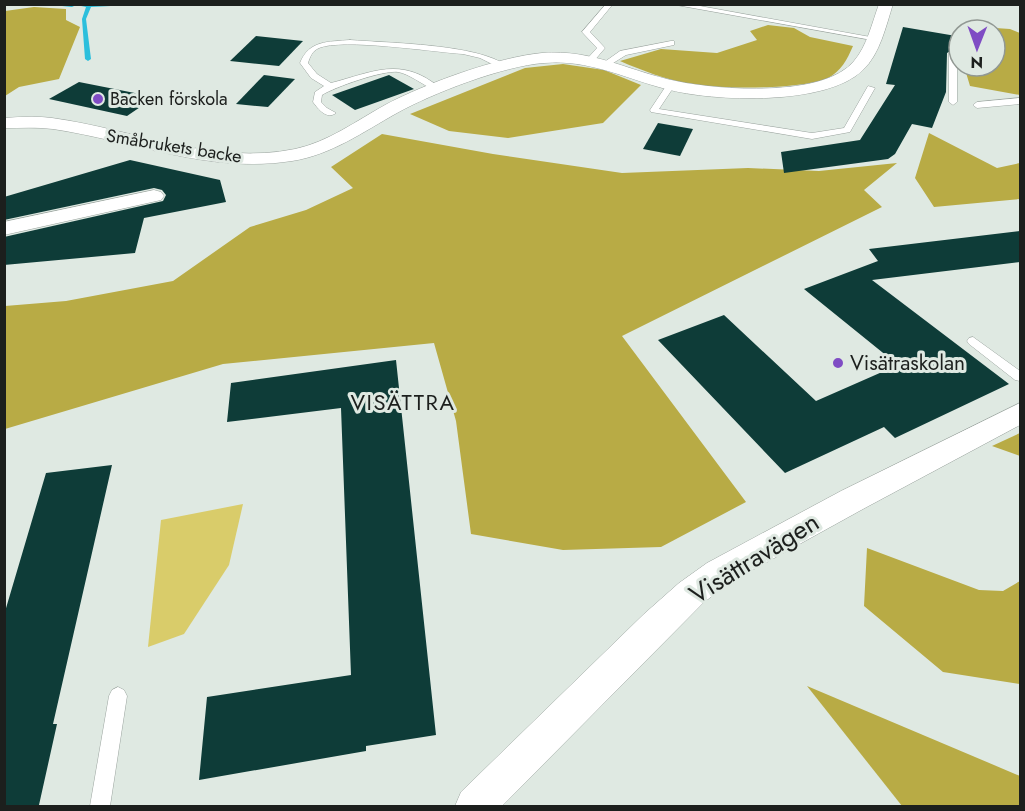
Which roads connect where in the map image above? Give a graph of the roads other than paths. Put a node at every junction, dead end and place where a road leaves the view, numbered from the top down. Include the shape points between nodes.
1 (610, 4) edge
2 (674, 4) edge
3 (886, 4) edge
4 (872, 38) junction
5 (671, 43) dead end
6 (599, 61) junction
7 (503, 66) junction
8 (953, 78) edge
9 (671, 85) junction
10 (330, 86) junction
11 (435, 87) junction
12 (871, 88) dead end
13 (953, 102) dead end
14 (1020, 102) edge
15 (977, 105) dead end
16 (332, 113) dead end
17 (4, 123) edge
18 (154, 196) dead end
19 (4, 229) edge
20 (973, 341) dead end
21 (1020, 377) edge
22 (1020, 413) edge
23 (118, 696) dead end
24 (100, 807) edge
25 (475, 807) edge

1 - 6 lane via 585,32 601,48
2 - 4 lane
3 - 4 street, Småbrukets backe
4 - 9 street, Småbrukets backe via 858,67 840,80 819,86 744,92
5 - 6 lane
6 - 7 street, Småbrukets backe via 543,58
6 - 9 street, Småbrukets backe
7 - 10 lane via 463,52 333,43 317,46 304,63 314,76
7 - 11 street, Småbrukets backe
8 - 13 lane
9 - 12 lane via 654,110 812,136 847,130
10 - 11 lane via 401,70
10 - 16 lane via 318,94 317,102
11 - 17 street, Småbrukets backe via 326,146 270,159 221,157 52,124
14 - 15 lane
18 - 19 street
20 - 21 lane
22 - 25 street, Visättravägen via 718,573 656,625
23 - 24 lane

